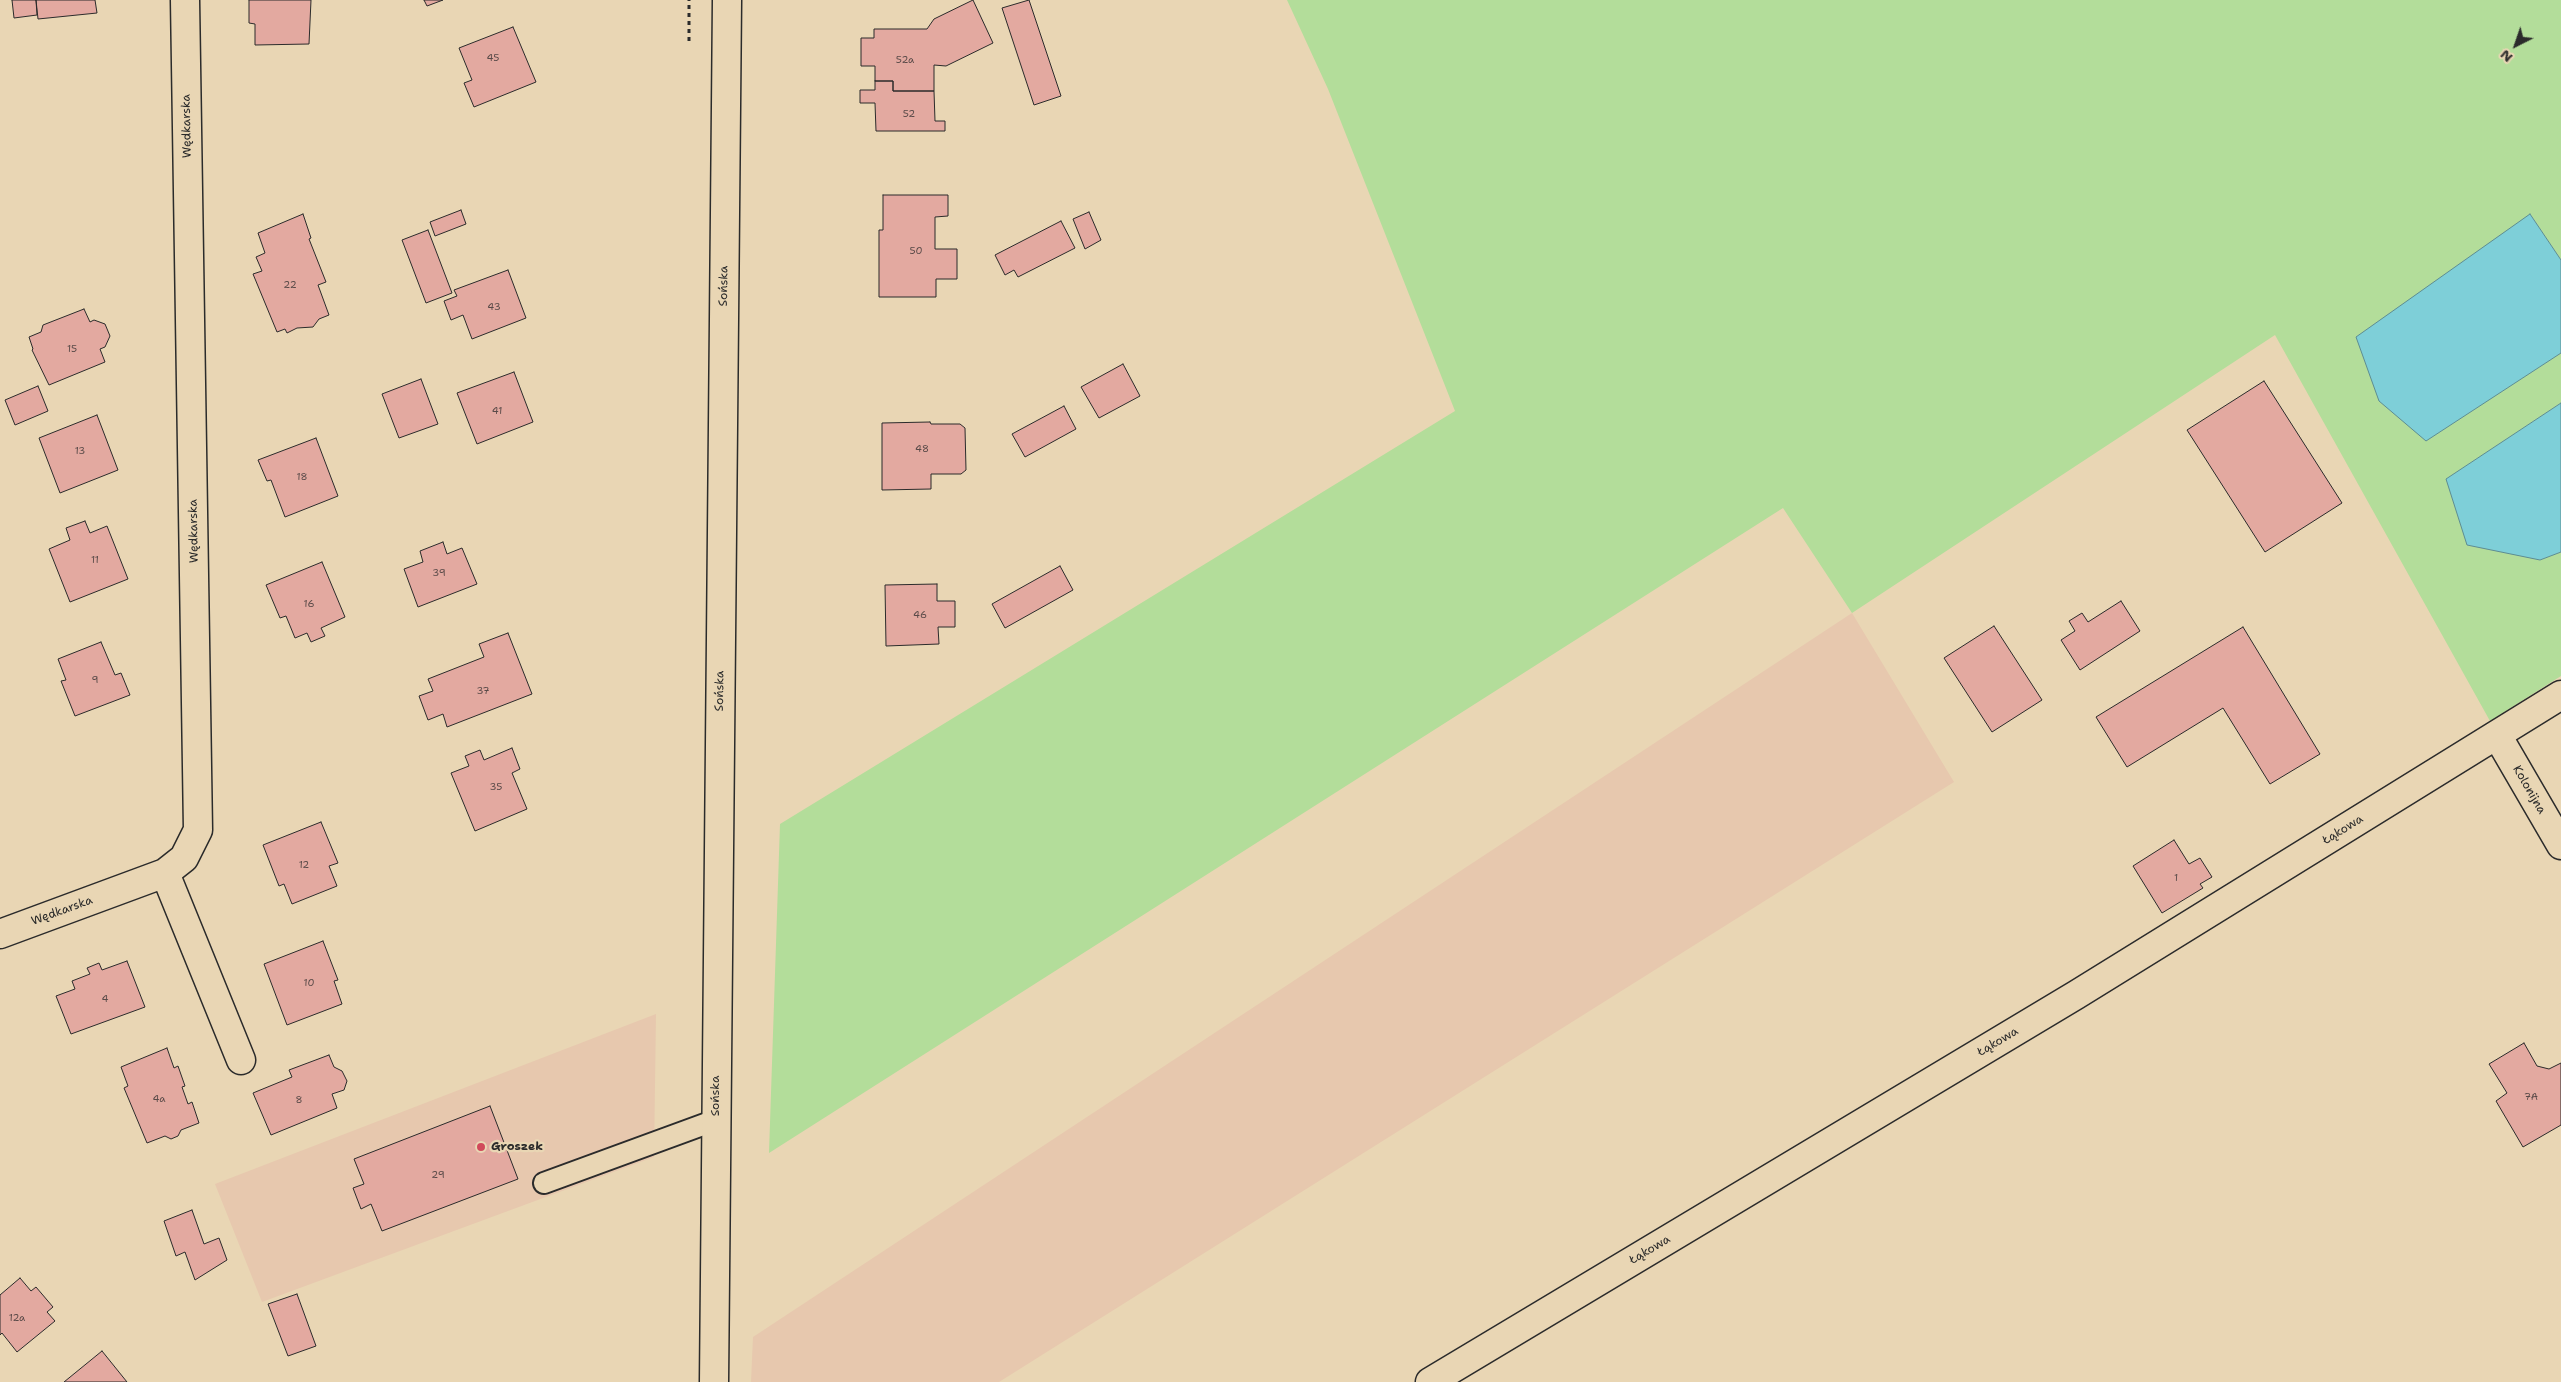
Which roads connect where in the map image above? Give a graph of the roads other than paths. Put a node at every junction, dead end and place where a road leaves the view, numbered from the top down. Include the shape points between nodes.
1 (185, 0) edge
2 (727, 0) edge
3 (2561, 695) edge
4 (2497, 735) junction
5 (2561, 845) edge
6 (165, 873) junction
7 (0, 934) edge
8 (241, 1060) dead end
9 (716, 1120) junction
10 (544, 1183) dead end
11 (714, 1382) edge
12 (1430, 1382) edge

1 - 6 street, Wędkarska via 198,830 184,858
2 - 9 street, Sońska
3 - 4 street, Łąkowa
4 - 5 street, Kolonijna
4 - 12 street, Łąkowa via 2076,995
6 - 7 street, Wędkarska
6 - 8 street
9 - 10 lane
9 - 11 street, Sońska

